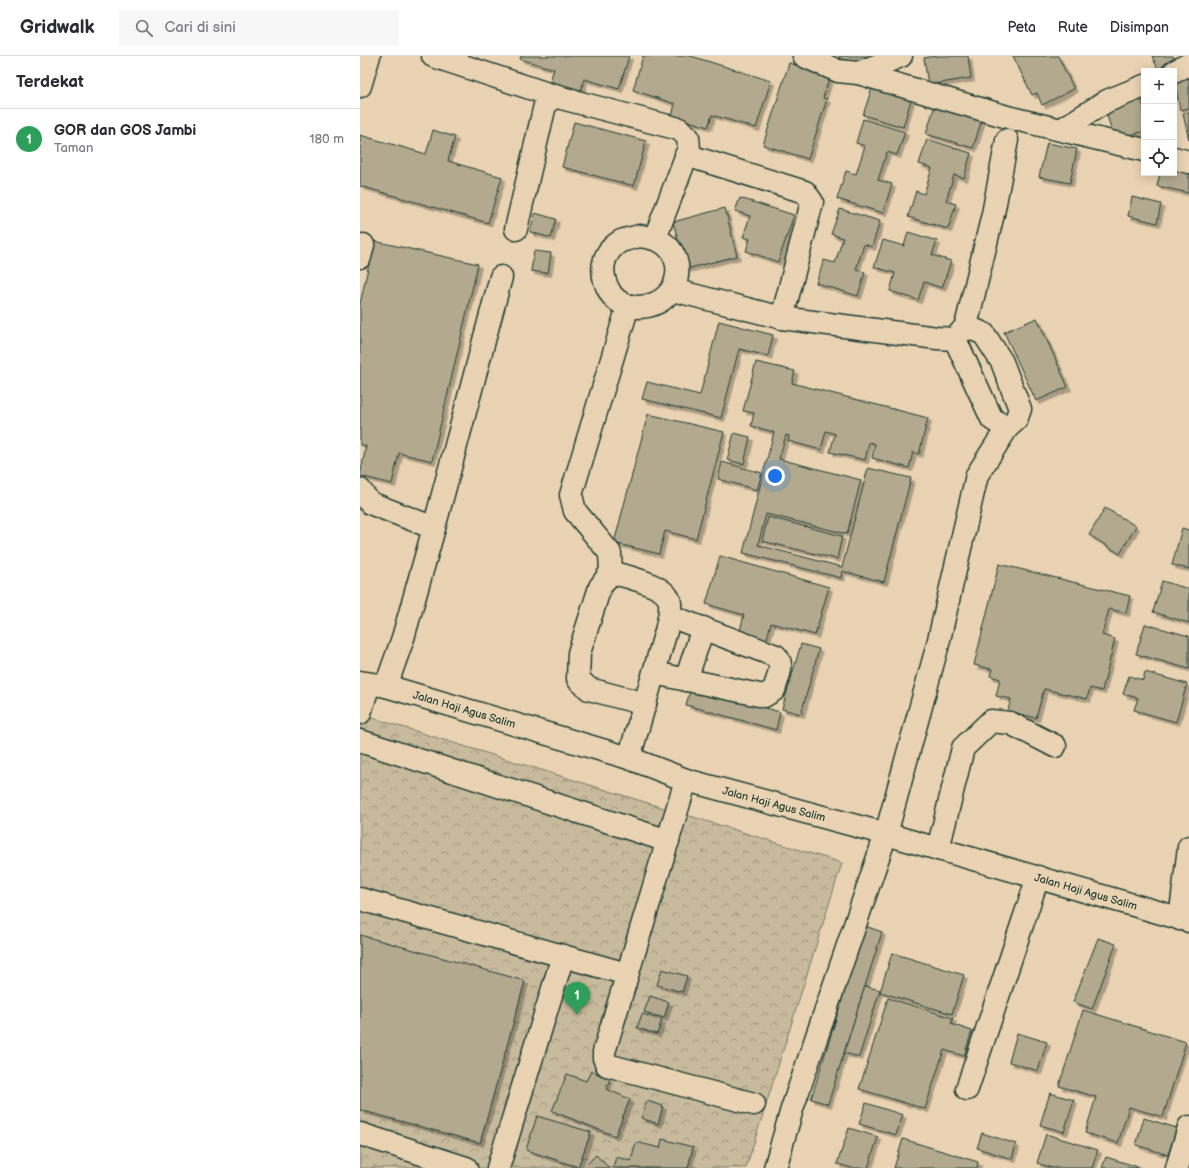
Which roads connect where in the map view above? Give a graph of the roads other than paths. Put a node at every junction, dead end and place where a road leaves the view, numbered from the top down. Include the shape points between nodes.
1 (369, 56) edge
2 (433, 56) edge
3 (804, 56) edge
4 (901, 56) edge
5 (1189, 64) edge
6 (1177, 70) edge
7 (858, 73) junction
8 (360, 86) edge
9 (1141, 87) edge
10 (554, 96) junction
11 (1062, 129) junction
12 (1007, 140) dead end
13 (1141, 149) edge
14 (686, 155) junction
15 (1177, 159) edge
16 (1189, 162) edge
17 (516, 229) dead end
18 (654, 238) junction
19 (501, 277) dead end
20 (673, 290) junction
21 (628, 306) junction
22 (782, 318) junction
23 (961, 332) junction
24 (1006, 428) junction
25 (360, 490) edge
26 (434, 528) junction
27 (611, 572) junction
28 (670, 616) junction
29 (703, 628) junction
30 (654, 673) junction
31 (686, 680) junction
32 (372, 684) edge
33 (645, 704) junction
34 (360, 713) edge
35 (360, 741) edge
36 (1055, 746) dead end
37 (629, 758) junction
38 (686, 780) junction
39 (886, 834) junction
40 (668, 841) junction
41 (1189, 847) edge
42 (938, 848) junction
43 (1038, 877) junction
44 (360, 898) edge
45 (1184, 920) edge
46 (563, 956) junction
47 (627, 974) junction
48 (967, 1089) dead end
49 (754, 1104) dead end
50 (1189, 1127) edge
51 (360, 1134) edge
52 (466, 1168) edge
53 (498, 1168) edge
54 (775, 1168) edge
55 (1177, 1168) edge

1 - 8 street
2 - 10 street
3 - 7 street via 838,71
4 - 7 street
5 - 6 street
7 - 11 street via 1011,118
9 - 11 street via 1107,101
10 - 14 street via 679,129 688,137 689,149
10 - 17 street via 545,105
11 - 13 street
12 - 23 street via 993,214
14 - 18 street
14 - 22 street via 805,192 810,196 812,202
15 - 16 street
18 - 20 street via 668,246 676,260 678,275
18 - 21 street via 639,236 621,242 606,255 602,270 606,286 614,299
19 - 26 street
20 - 21 street via 663,300 645,307
20 - 22 street
21 - 27 street via 571,495 574,511 610,553
22 - 23 street via 937,338
23 - 24 street via 992,419
23 - 24 street via 984,334 1002,362 1020,409 1016,420
24 - 39 street via 977,475 938,644
25 - 26 street via 370,503
26 - 32 street via 403,638
27 - 28 street via 666,593 670,602
27 - 33 street via 600,587 579,653 578,679 589,689
28 - 29 street
28 - 30 street
29 - 31 street
29 - 31 street via 776,656 781,666 774,690 764,696
30 - 31 street
30 - 33 street
32 - 34 street
32 - 37 street, Jalan Haji Agus Salim
33 - 37 street
35 - 40 street
36 - 42 street via 1010,723 991,721 977,733 962,748
37 - 38 street, Jalan Haji Agus Salim
38 - 39 street, Jalan Haji Agus Salim
38 - 40 street
39 - 42 street, Jalan Haji Agus Salim
39 - 54 street via 792,1108
40 - 47 street
41 - 45 street
42 - 43 street, Jalan Haji Agus Salim
43 - 45 street, Jalan Haji Agus Salim
43 - 48 street
44 - 46 street
46 - 47 street
46 - 53 street
47 - 49 street via 604,1052 607,1065
50 - 55 street
51 - 52 street

